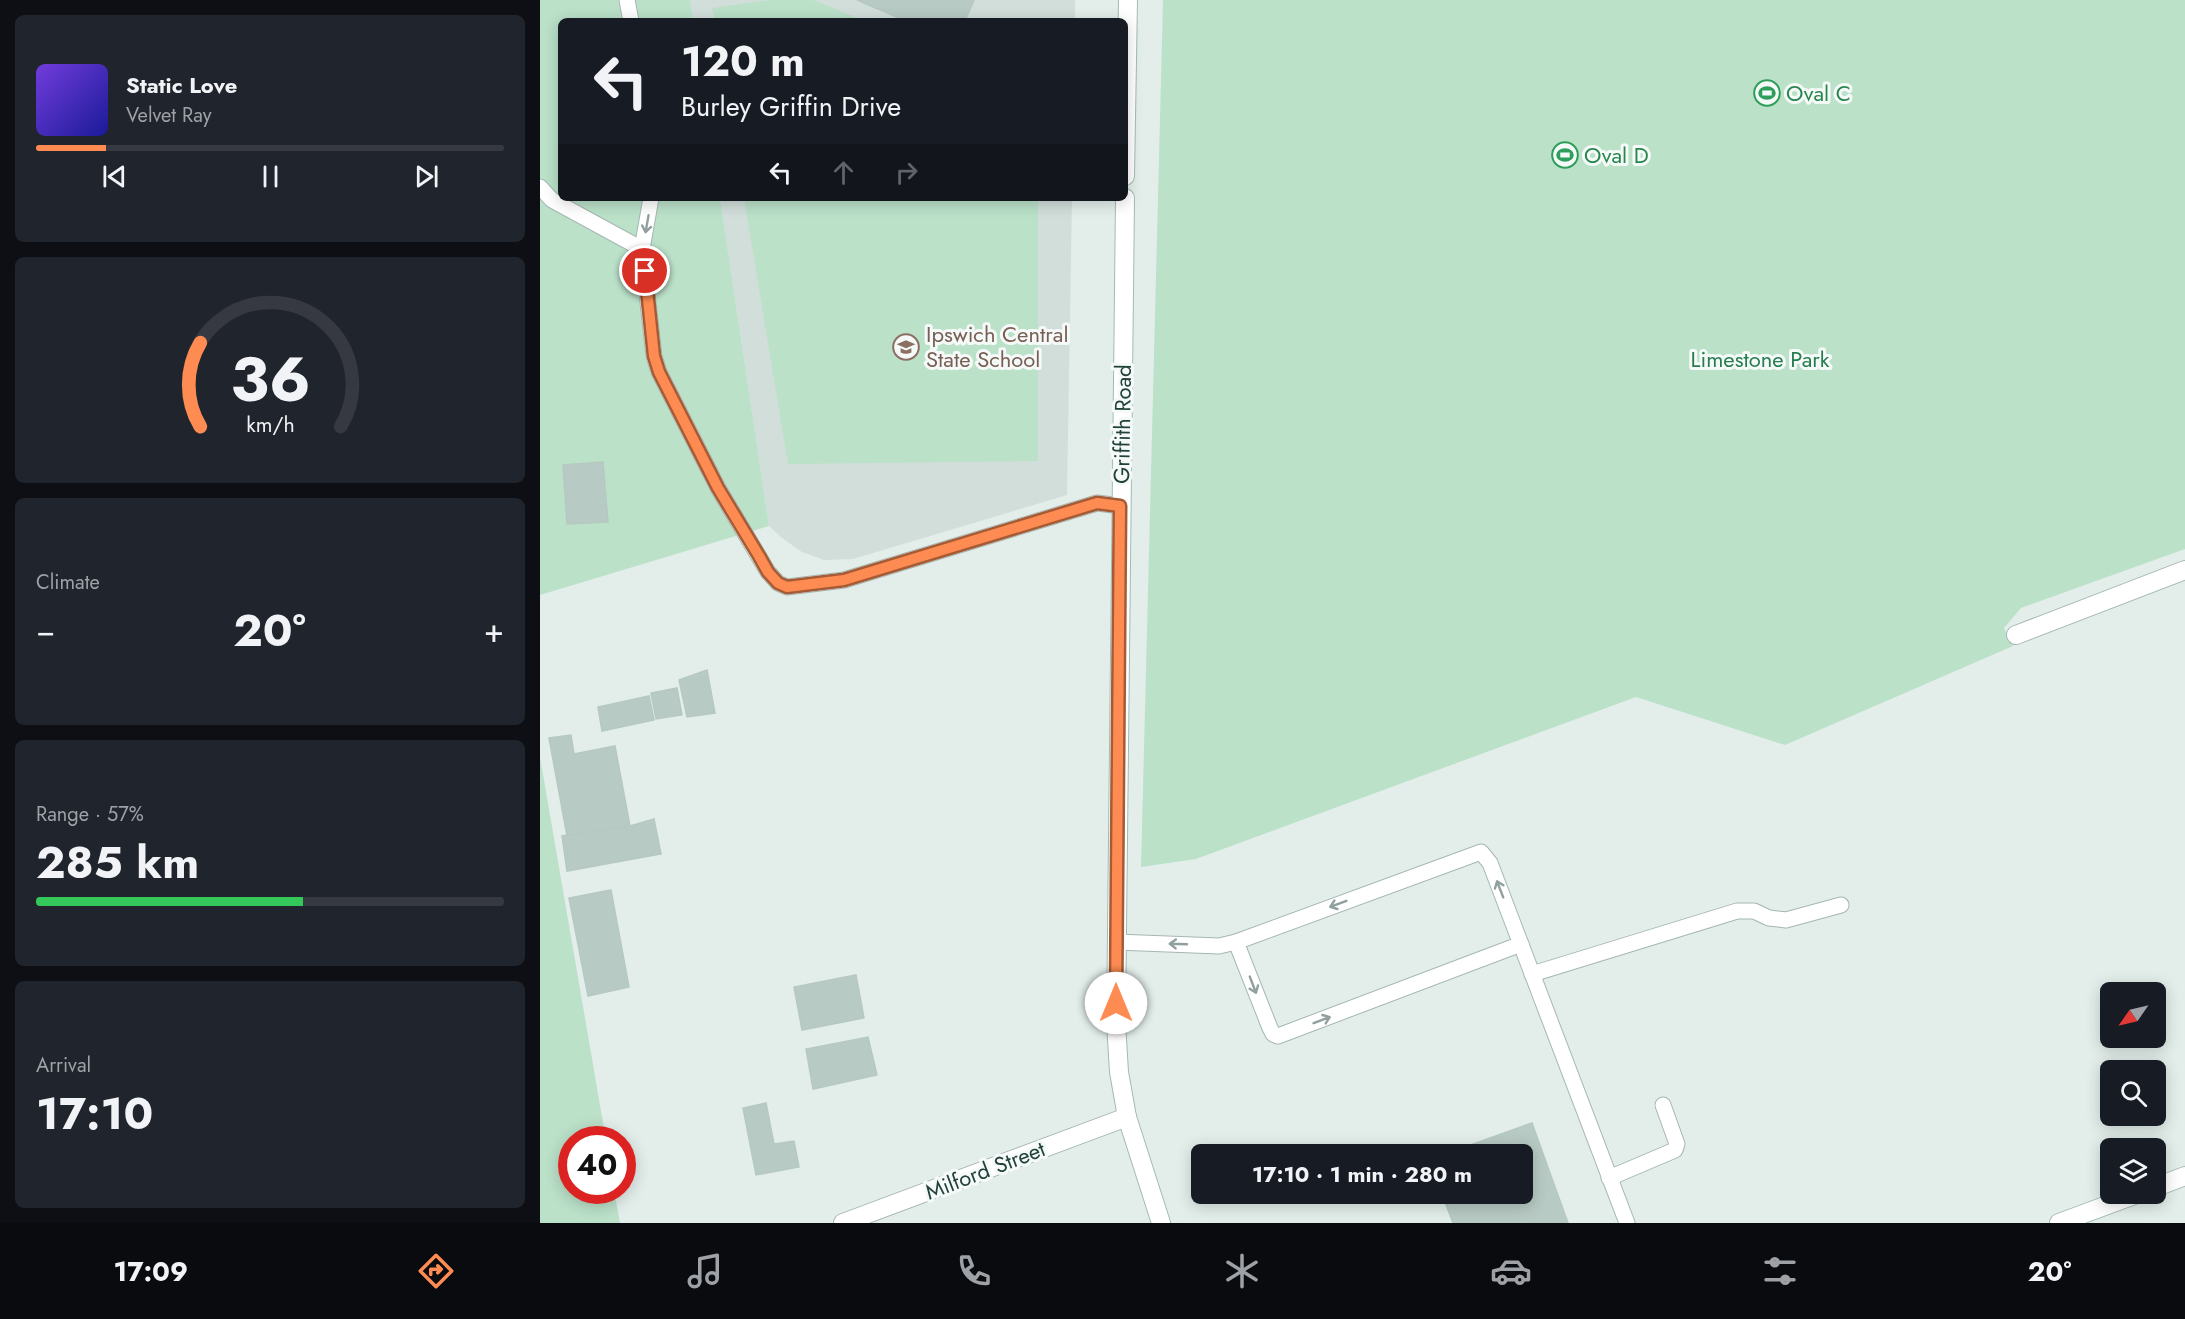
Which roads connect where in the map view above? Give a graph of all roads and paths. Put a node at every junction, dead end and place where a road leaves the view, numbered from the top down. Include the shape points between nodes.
1 (627, 0) edge
2 (1128, 0) edge
3 (630, 18) edge
4 (1128, 18) edge
5 (540, 187) edge
6 (650, 201) edge
7 (1125, 201) edge
8 (642, 249) junction
9 (1120, 506) junction
10 (2185, 570) edge
11 (2016, 634) dead end
12 (1841, 905) dead end
13 (1116, 942) junction
14 (1236, 942) junction
15 (1521, 944) junction
16 (1532, 974) junction
17 (1663, 1105) dead end
18 (1126, 1117) junction
19 (2185, 1176) edge
20 (1609, 1178) junction
21 (2166, 1183) edge
22 (2110, 1204) edge
23 (843, 1223) edge
24 (1161, 1223) edge
25 (1627, 1223) edge
26 (2058, 1223) edge

1 - 3 lane
2 - 4 street
5 - 8 lane via 552,200
6 -> 8 lane
7 - 9 street, Griffith Road
8 - 9 lane via 659,372 718,488 778,583 787,587 844,580 1097,503
9 - 13 street, Griffith Road
10 - 11 street
12 - 16 lane via 1786,920 1754,911 1737,911
14 -> 13 lane via 1219,946
13 - 18 street, Griffith Road via 1118,1052
15 -> 14 lane via 1490,863 1481,852
14 -> 15 lane via 1270,1028 1278,1036
15 - 16 lane
16 - 20 lane
17 - 20 lane via 1677,1144 1675,1150
18 - 23 street, Milford Street
18 - 24 street, Griffith Road
19 - 21 street
20 - 25 lane
22 - 26 street

